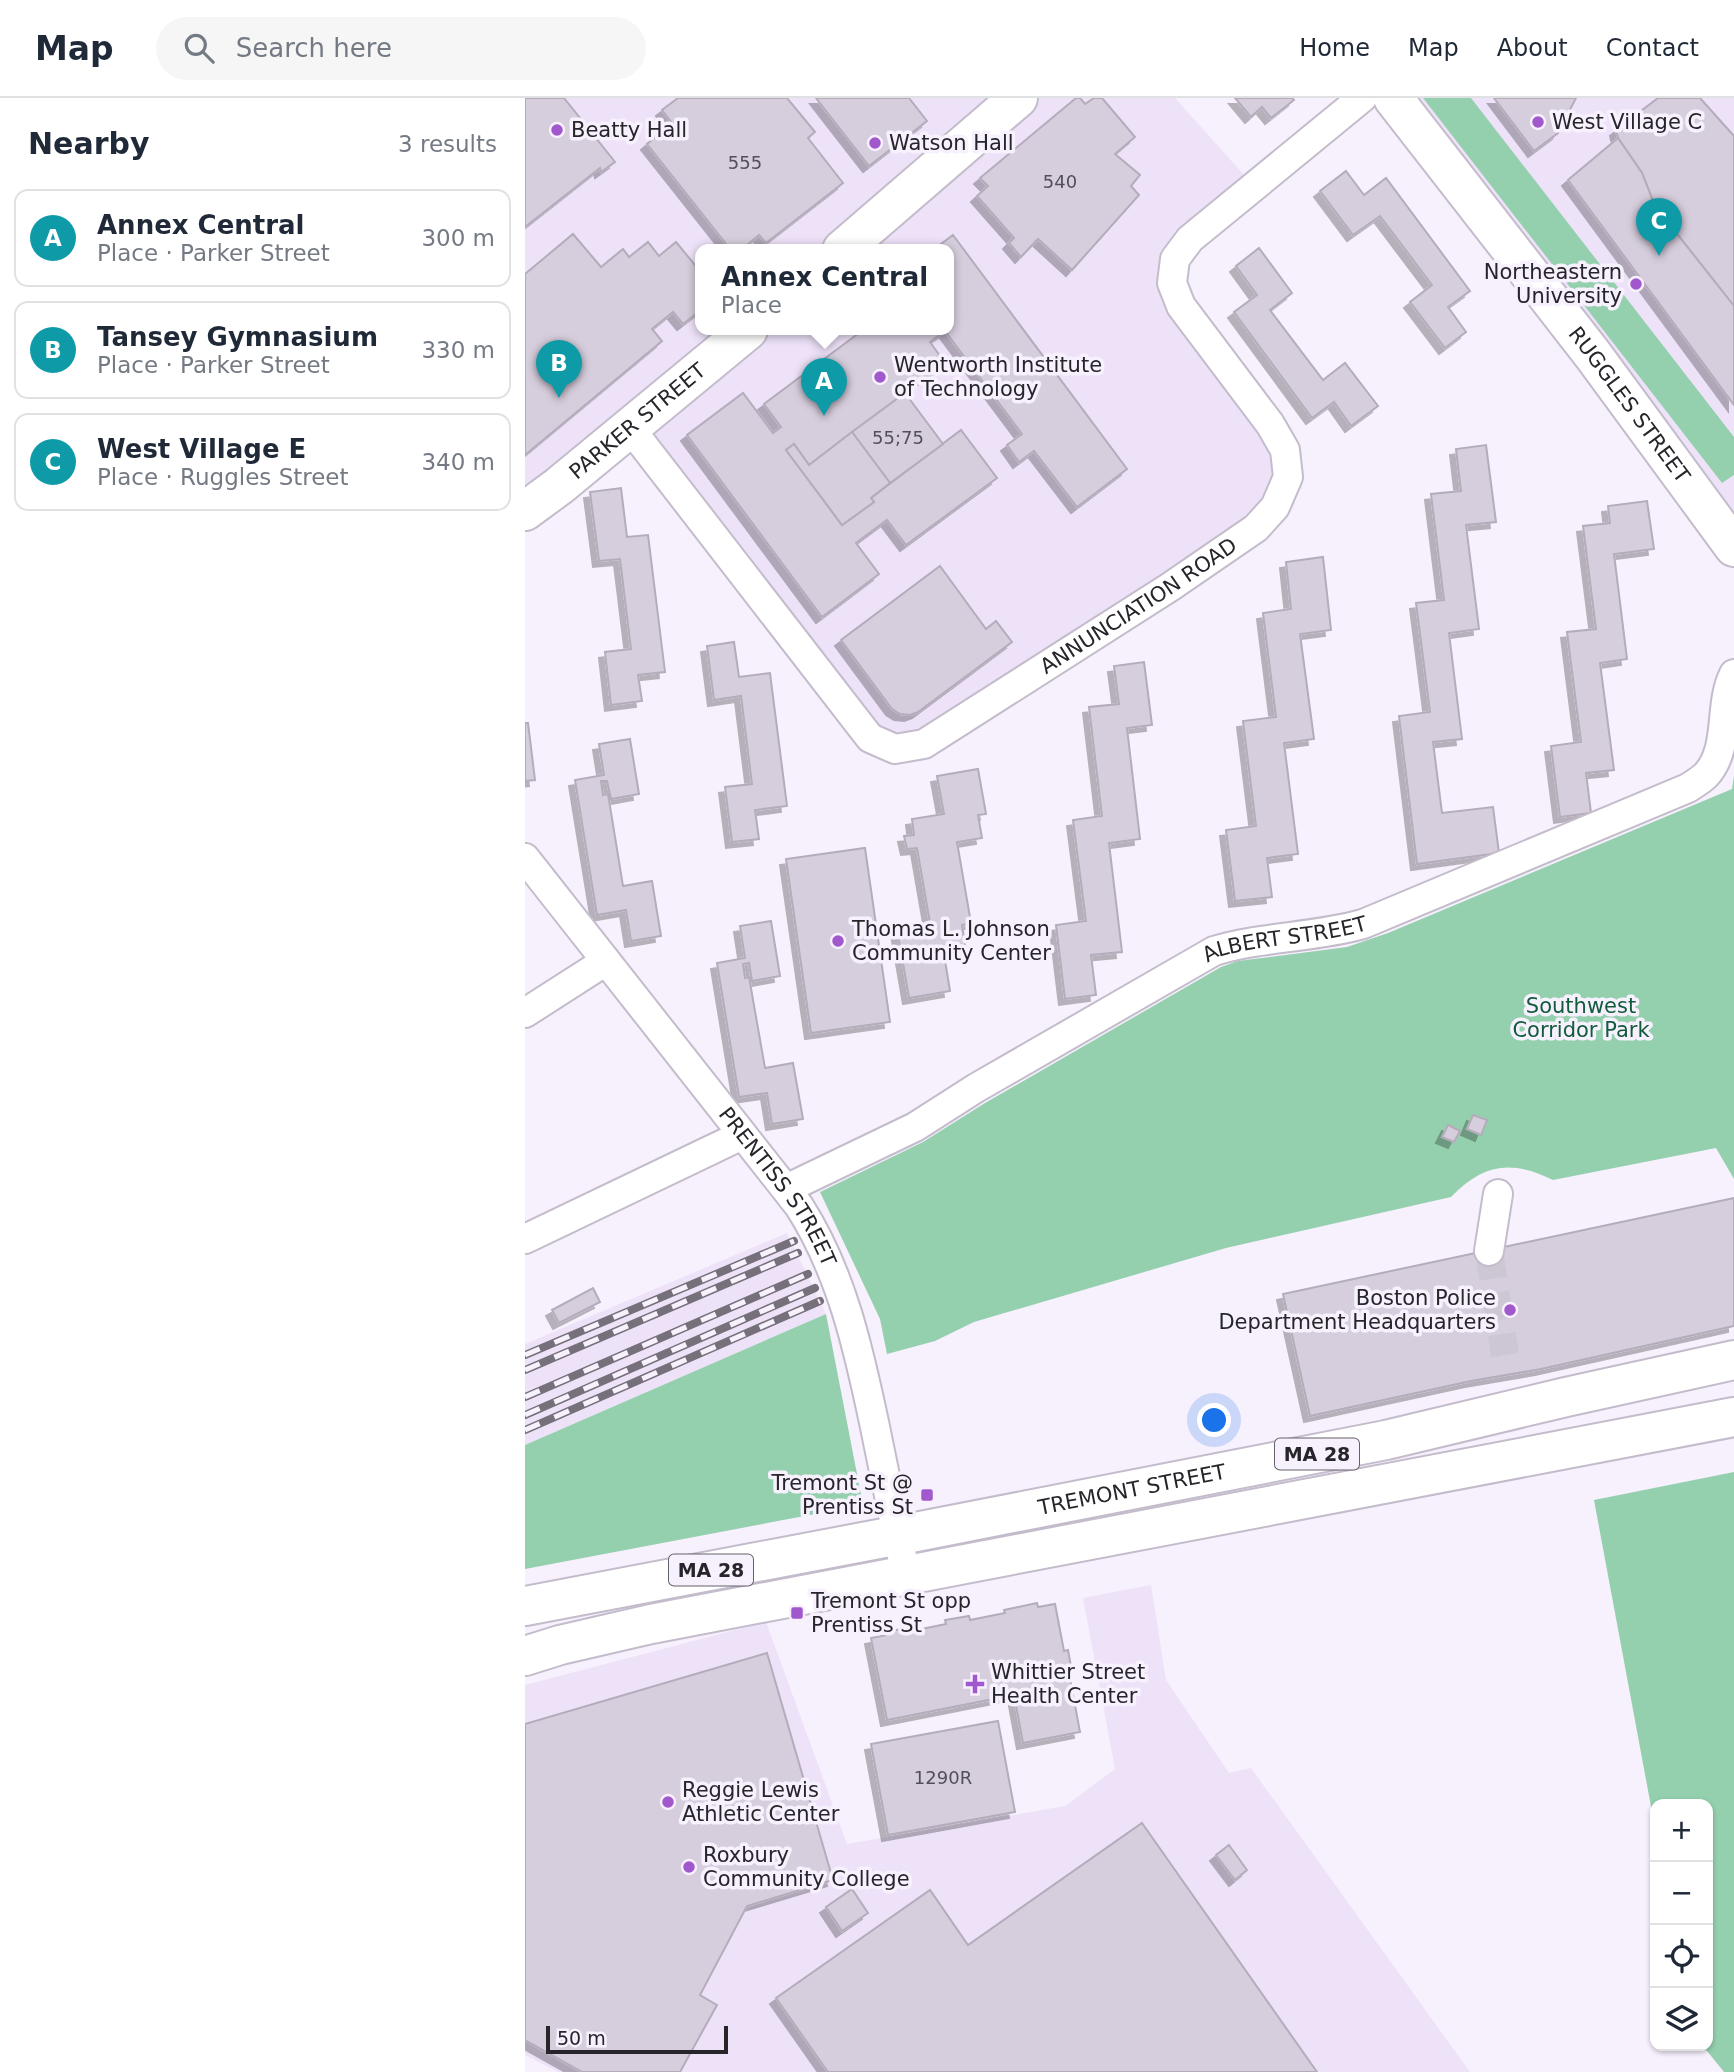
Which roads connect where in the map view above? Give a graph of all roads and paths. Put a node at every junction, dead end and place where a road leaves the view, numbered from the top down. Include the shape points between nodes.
1 (1018, 98) edge
2 (1362, 98) edge
3 (1393, 98) edge
4 (849, 244) edge
5 (742, 335) edge
6 (630, 428) junction
7 (525, 511) edge
8 (1731, 535) edge
9 (1734, 674) edge
10 (525, 858) edge
11 (606, 961) junction
12 (525, 1013) edge
13 (742, 1135) junction
14 (786, 1189) junction
15 (1498, 1194) dead end
16 (525, 1239) edge
17 (1489, 1251) tunnel mouth
18 (1734, 1360) edge
19 (1734, 1417) edge
20 (897, 1535) junction
21 (906, 1574) junction
22 (525, 1606) edge
23 (525, 1656) edge

1 - 4 main road
2 - 6 street, ANNUNCIATION ROAD via 1190,239 1175,259 1172,283 1181,306 1286,450 1287,477 1275,507 1256,528 1170,587 924,744 895,749 870,738
3 - 8 main road, RUGGLES STREET
5 - 6 main road, PARKER STREET
6 - 7 main road, PARKER STREET
9 - 14 street, ALBERT STREET via 1716,761 1688,788 1363,924 1215,951 915,1127
10 - 11 street, PRENTISS STREET
11 - 12 street
11 - 13 street, PRENTISS STREET
13 - 14 street, PRENTISS STREET
13 - 16 street
14 - 20 street, PRENTISS STREET via 825,1254 859,1348
15 - 17 street
18 - 20 main road, TREMONT STREET / MA 28 via 1386,1440
19 - 21 main road, TREMONT STREET / MA 28
20 - 21 street, PRENTISS STREET
20 - 22 main road, TREMONT STREET / MA 28
21 - 23 main road, TREMONT STREET / MA 28 via 651,1624

